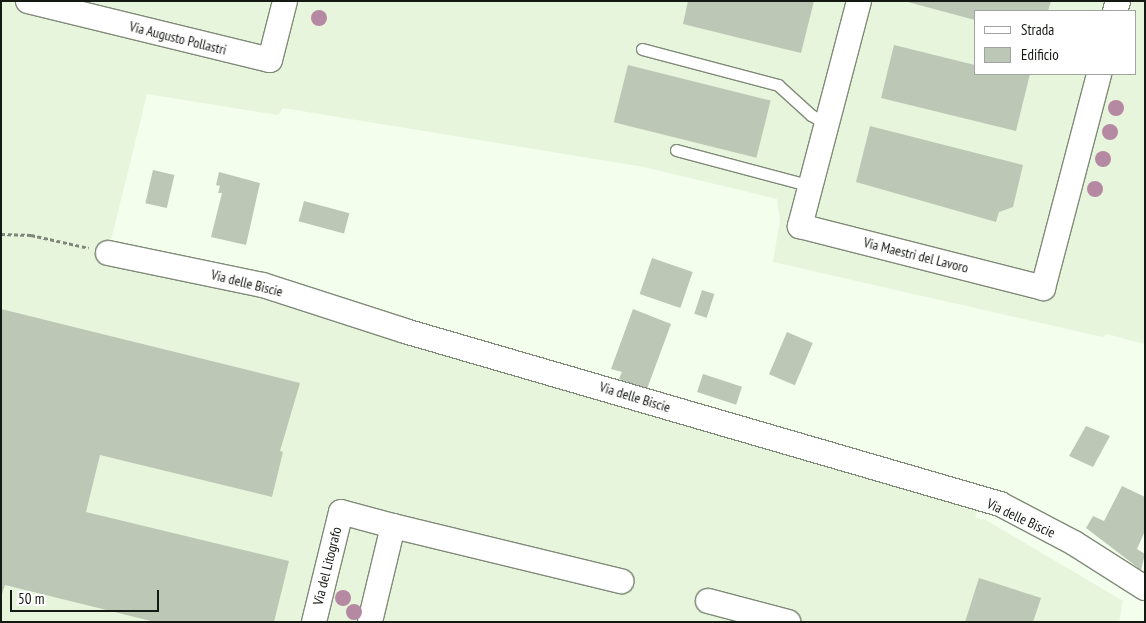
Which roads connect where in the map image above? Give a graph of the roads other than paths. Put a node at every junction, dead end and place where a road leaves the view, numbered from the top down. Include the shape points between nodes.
1 (28, 1) edge
2 (285, 1) edge
3 (859, 1) edge
4 (642, 49) dead end
5 (1099, 75) edge
6 (827, 124) junction
7 (676, 150) dead end
8 (811, 186) junction
9 (108, 252) road end
10 (394, 526) junction
11 (621, 581) dead end
12 (1145, 588) edge
13 (708, 601) dead end
14 (314, 622) edge
15 (370, 622) edge
16 (788, 622) edge

1 - 2 street, Via Augusto Pollastri via 270,60
3 - 6 street, Via Maestri del Lavoro
4 - 6 lane via 778,85 811,115
5 - 8 street, Via Maestri del Lavoro via 1043,288 800,226
6 - 8 street, Via Maestri del Lavoro
7 - 8 lane
9 - 12 street, Via delle Biscie via 262,285 404,331 1000,504 1074,543
10 - 11 street
10 - 14 street, Via del Litografo via 341,512
10 - 15 street
13 - 16 street

